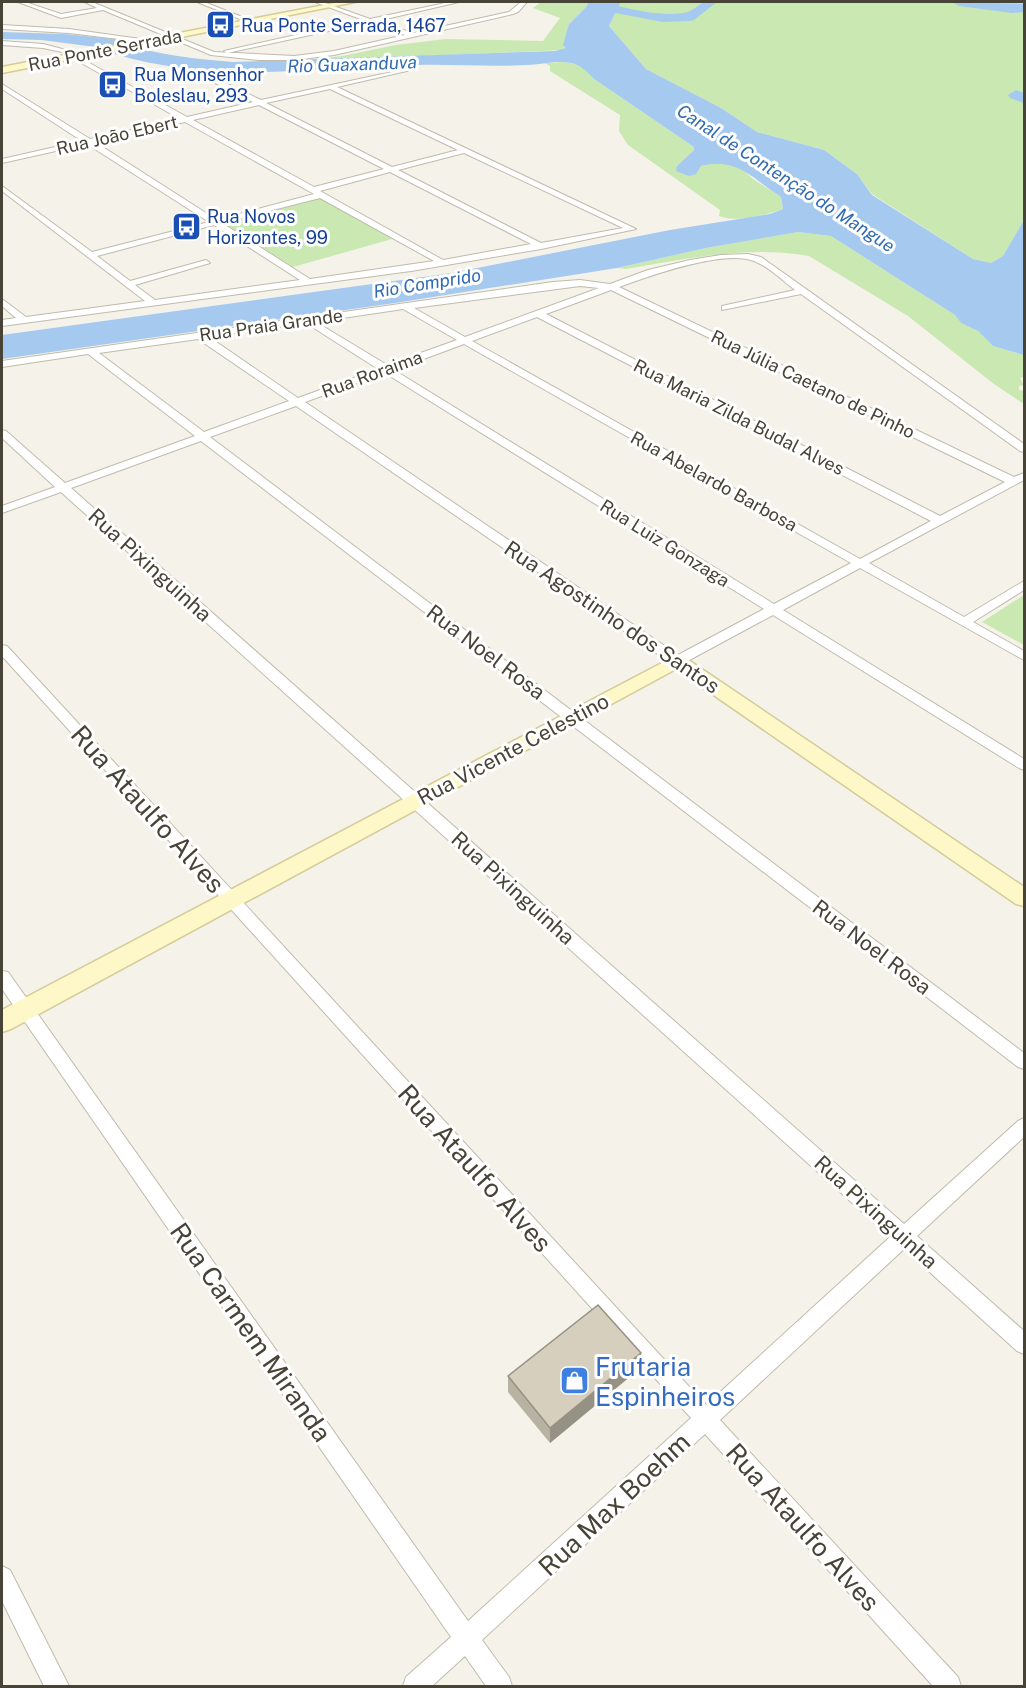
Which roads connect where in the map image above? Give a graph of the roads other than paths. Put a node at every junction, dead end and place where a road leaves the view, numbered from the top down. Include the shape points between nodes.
1 (21, 2) edge
2 (88, 2) edge
3 (200, 2) edge
4 (318, 2) edge
5 (351, 2) edge
6 (456, 2) edge
7 (524, 2) edge
8 (331, 6) junction
9 (105, 8) junction
10 (252, 21) junction
11 (373, 21) junction
12 (2, 27) edge
13 (415, 36) junction
14 (173, 37) junction
15 (152, 41) junction
16 (2, 44) edge
17 (213, 54) junction
18 (74, 56) junction
19 (409, 69) dead end
20 (2, 70) edge
21 (191, 75) dead end
22 (2, 86) edge
23 (331, 87) junction
24 (259, 103) junction
25 (186, 119) junction
26 (88, 141) junction
27 (466, 150) junction
28 (2, 160) edge
29 (391, 170) junction
30 (2, 188) edge
31 (317, 192) junction
32 (215, 222) junction
33 (541, 246) junction
34 (90, 255) junction
35 (206, 263) dead end
36 (443, 263) junction
37 (307, 281) junction
38 (129, 284) junction
39 (612, 287) junction
40 (804, 291) junction
41 (2, 302) edge
42 (152, 302) junction
43 (404, 306) junction
44 (725, 308) dead end
45 (539, 314) junction
46 (24, 320) junction
47 (307, 320) junction
48 (2, 323) edge
49 (199, 335) junction
50 (464, 341) junction
51 (90, 351) junction
52 (2, 364) edge
53 (385, 369) junction
54 (296, 402) junction
55 (2, 433) edge
56 (202, 436) junction
57 (1024, 449) edge
58 (1024, 476) edge
59 (1013, 482) junction
60 (63, 487) junction
61 (2, 510) edge
62 (940, 521) junction
63 (860, 563) junction
64 (1024, 585) edge
65 (774, 610) junction
66 (964, 622) junction
67 (2, 649) edge
68 (1024, 656) edge
69 (677, 661) junction
70 (572, 718) junction
71 (1024, 765) edge
72 (415, 801) junction
73 (1024, 898) edge
74 (231, 900) junction
75 (2, 977) edge
76 (25, 1010) junction
77 (2, 1022) edge
78 (1024, 1062) edge
79 (1024, 1126) edge
80 (904, 1237) junction
81 (1024, 1344) edge
82 (705, 1419) junction
83 (2, 1578) edge
84 (466, 1639) junction
85 (57, 1686) edge
86 (415, 1686) edge
87 (500, 1686) edge
88 (949, 1686) edge

1 - 9 street via 61,16
2 - 9 street
3 - 10 street
4 - 8 street
5 - 8 street, Rua Ponte Serrada
6 - 11 street
7 - 13 street via 516,11
8 - 10 street, Rua Ponte Serrada
8 - 11 street
9 - 14 street
10 - 14 street, Rua Ponte Serrada
11 - 13 street
11 - 17 street
12 - 15 street
13 - 17 street via 305,57
14 - 15 street, Rua Ponte Serrada
14 - 17 street
15 - 18 street, Rua Ponte Serrada
16 - 18 street via 51,47
18 - 20 street, Rua Ponte Serrada
18 - 25 street
19 - 23 street, Rua João Ebert
21 - 24 street via 213,79
22 - 26 street
23 - 24 street, Rua João Ebert
23 - 27 street
24 - 25 street, Rua João Ebert
24 - 29 street
25 - 26 street, Rua João Ebert
25 - 31 street
26 - 28 street, Rua João Ebert
26 - 32 street
27 - 29 street
27 - 33 street via 632,229
29 - 31 street
29 - 33 street
30 - 34 street
31 - 32 street
31 - 36 street
32 - 34 street
32 - 37 street
33 - 36 street
34 - 38 street
35 - 38 street
36 - 37 street
37 - 42 street
38 - 42 street
39 - 40 street, Rua Roraima via 664,269 747,256 758,259
39 - 43 street, Rua Praia Grande via 564,284
39 - 45 street, Rua Roraima
39 - 59 street, Rua Júlia Caetano de Pinho
40 - 44 street
40 - 57 street
41 - 46 street
42 - 46 street
43 - 47 street, Rua Praia Grande
43 - 50 street, Rua Abelardo Barbosa
45 - 50 street, Rua Roraima
45 - 62 street, Rua Maria Zilda Budal Alves
46 - 48 street
47 - 49 street, Rua Praia Grande
47 - 53 street, Rua Luiz Gonzaga
49 - 51 street, Rua Praia Grande
49 - 54 street, Rua Agostinho dos Santos
50 - 53 street, Rua Roraima
50 - 63 street, Rua Abelardo Barbosa
51 - 52 street, Rua Praia Grande
51 - 56 street, Rua Noel Rosa
53 - 54 street, Rua Roraima
53 - 65 street, Rua Luiz Gonzaga
54 - 56 street, Rua Roraima
54 - 69 street, Rua Agostinho dos Santos
55 - 60 street, Rua Pixinguinha
56 - 60 street, Rua Roraima
56 - 70 street, Rua Noel Rosa
58 - 59 street, Rua Vicente Celestino
59 - 62 street, Rua Vicente Celestino
60 - 61 street, Rua Roraima
60 - 72 street, Rua Pixinguinha
62 - 63 street, Rua Vicente Celestino
63 - 65 street, Rua Vicente Celestino
63 - 66 street, Rua Abelardo Barbosa
64 - 66 street
65 - 69 street, Rua Vicente Celestino
65 - 71 street, Rua Luiz Gonzaga
66 - 68 street, Rua Abelardo Barbosa
67 - 74 street, Rua Ataulfo Alves
69 - 70 street, Rua Vicente Celestino
69 - 73 street, Rua Agostinho dos Santos
70 - 72 street, Rua Vicente Celestino
70 - 78 street, Rua Noel Rosa
72 - 74 street, Rua Vicente Celestino
72 - 80 street, Rua Pixinguinha
74 - 76 street, Rua Vicente Celestino
74 - 82 street, Rua Ataulfo Alves
75 - 76 street, Rua Carmem Miranda
76 - 77 street, Rua Vicente Celestino
76 - 84 street, Rua Carmem Miranda
79 - 80 street, Rua Max Boehm
80 - 81 street, Rua Pixinguinha
80 - 82 street, Rua Max Boehm
82 - 84 street, Rua Max Boehm
82 - 88 street, Rua Ataulfo Alves
83 - 85 street
84 - 86 street, Rua Max Boehm
84 - 87 street, Rua Carmem Miranda

